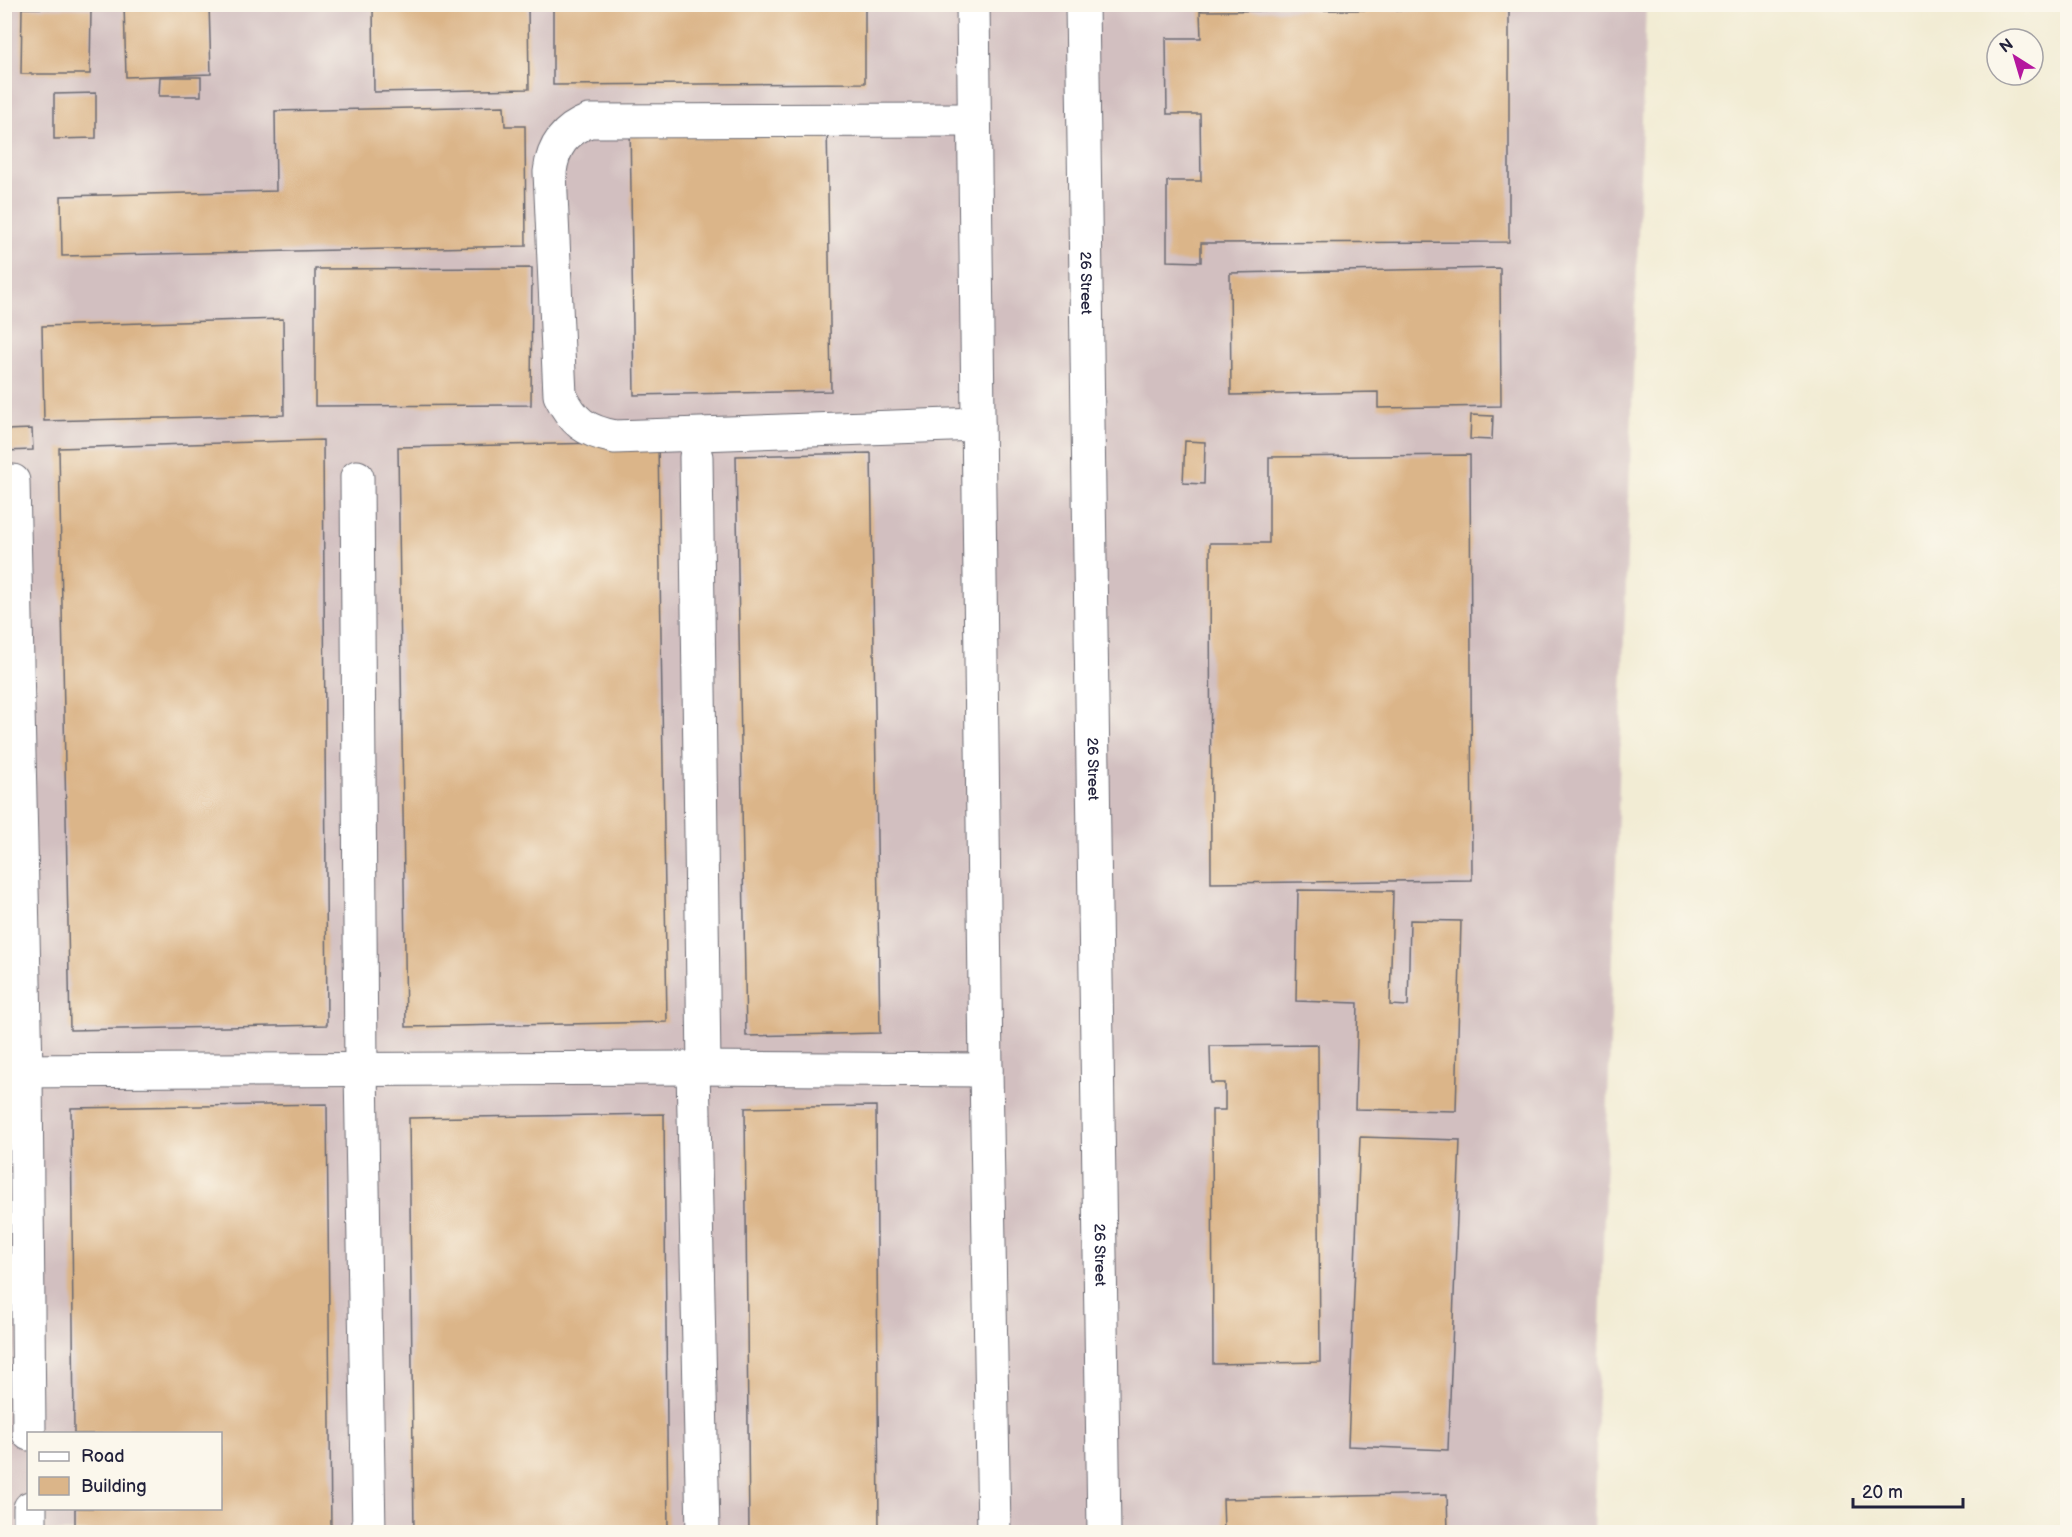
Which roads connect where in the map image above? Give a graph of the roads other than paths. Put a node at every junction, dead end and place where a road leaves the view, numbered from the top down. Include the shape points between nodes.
1 (973, 4) edge
2 (1082, 4) edge
3 (974, 120) junction
4 (978, 424) junction
5 (696, 457) dead end
6 (357, 477) dead end
7 (13, 481) dead end
8 (699, 1068) junction
9 (361, 1070) junction
10 (986, 1070) junction
11 (15, 1071) edge
12 (29, 1432) edge
13 (30, 1510) edge
14 (30, 1533) edge
15 (369, 1533) edge
16 (703, 1533) edge
17 (994, 1533) edge
18 (1104, 1533) edge

1 - 3 main road
2 - 18 main road, 26 Street
3 - 4 main road
3 - 4 main road via 590,121 561,140 550,172 560,395 568,412 581,425 615,437
4 - 10 main road
5 - 8 main road
6 - 9 main road
7 - 11 main road
8 - 9 main road
8 - 10 main road
8 - 16 main road
9 - 11 main road
9 - 15 main road
10 - 17 main road
11 - 12 main road
13 - 14 main road

